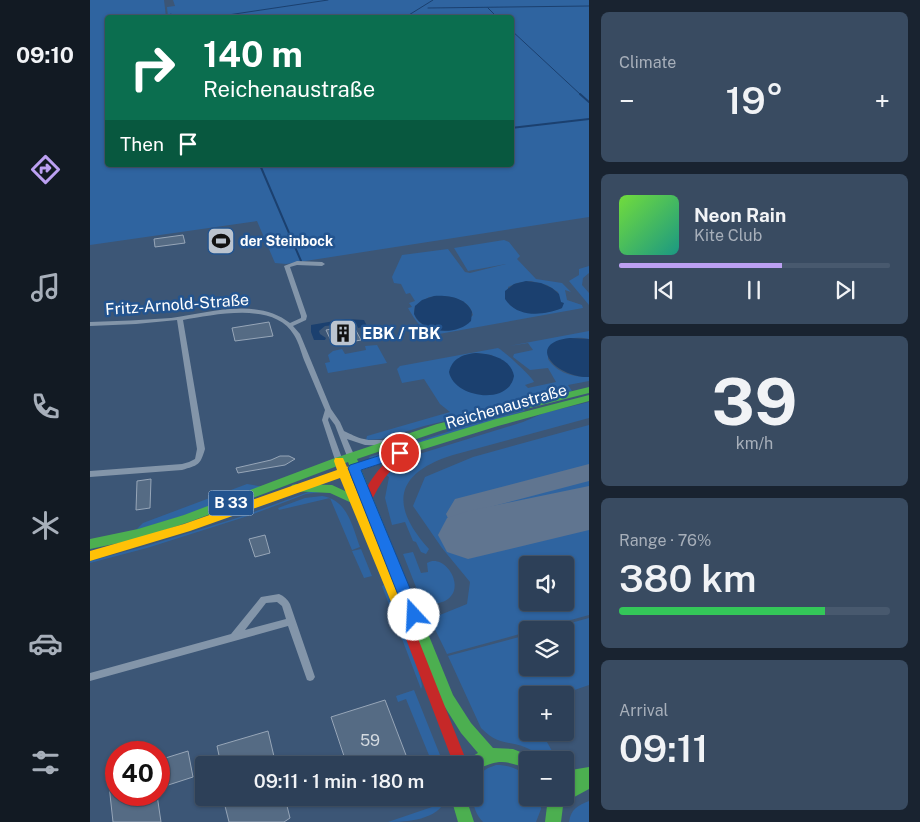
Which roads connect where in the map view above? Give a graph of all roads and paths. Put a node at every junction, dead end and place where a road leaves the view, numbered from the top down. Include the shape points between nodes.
1 (322, 264) dead end
2 (180, 318) junction
3 (90, 324) edge
4 (291, 325) junction
5 (589, 390) edge
6 (589, 398) edge
7 (328, 410) junction
8 (342, 432) junction
9 (389, 444) junction
10 (415, 448) junction
11 (351, 457) junction
12 (340, 467) junction
13 (354, 468) junction
14 (90, 474) edge
15 (296, 488) junction
16 (367, 499) junction
17 (354, 500) junction
18 (90, 544) edge
19 (90, 556) edge
20 (291, 621) junction
21 (234, 637) junction
22 (90, 677) edge
23 (310, 677) dead end
24 (489, 754) junction
25 (457, 756) edge
26 (483, 757) edge
27 (519, 757) edge
28 (589, 774) edge
29 (574, 776) edge
30 (589, 781) edge
31 (574, 789) edge
32 (460, 806) edge
33 (555, 806) edge
34 (462, 819) edge
35 (553, 822) edge

1 - 4 street via 287,266 304,316
2 - 3 street, Fritz-Arnold-Straße
2 - 4 street, Fritz-Arnold-Straße via 246,310 270,314
2 - 14 street via 201,449 198,460 182,467
4 - 7 street
5 - 9 main road, Reichenaustraße / B 33
6 - 10 main road, Reichenaustraße / B 33
7 - 8 street
7 - 12 street via 325,420
8 - 9 street via 366,443
8 - 11 street
9 - 11 main road, Reichenaustraße / B 33
10 - 13 main road, Reichenaustraße / B 33
10 - 16 main road via 382,468
11 - 12 main road, Reichenaustraße / B 33
11 - 13 main road
12 - 13 main road, Reichenaustraße / B 33
12 - 15 main road, Reichenaustraße / B 33
12 - 17 main road
12 - 18 main road, Reichenaustraße / B 33 via 138,534
13 - 16 main road
15 - 17 main road via 332,489
15 - 19 main road, Reichenaustraße / B 33 via 188,529
16 - 24 main road via 444,690 471,738
17 - 25 main road
20 - 21 street
20 - 21 street via 286,604 279,598 264,600
20 - 23 street
21 - 22 street
24 - 26 main road
24 - 27 main road
28 - 29 main road
30 - 31 main road
32 - 34 main road
33 - 35 main road

